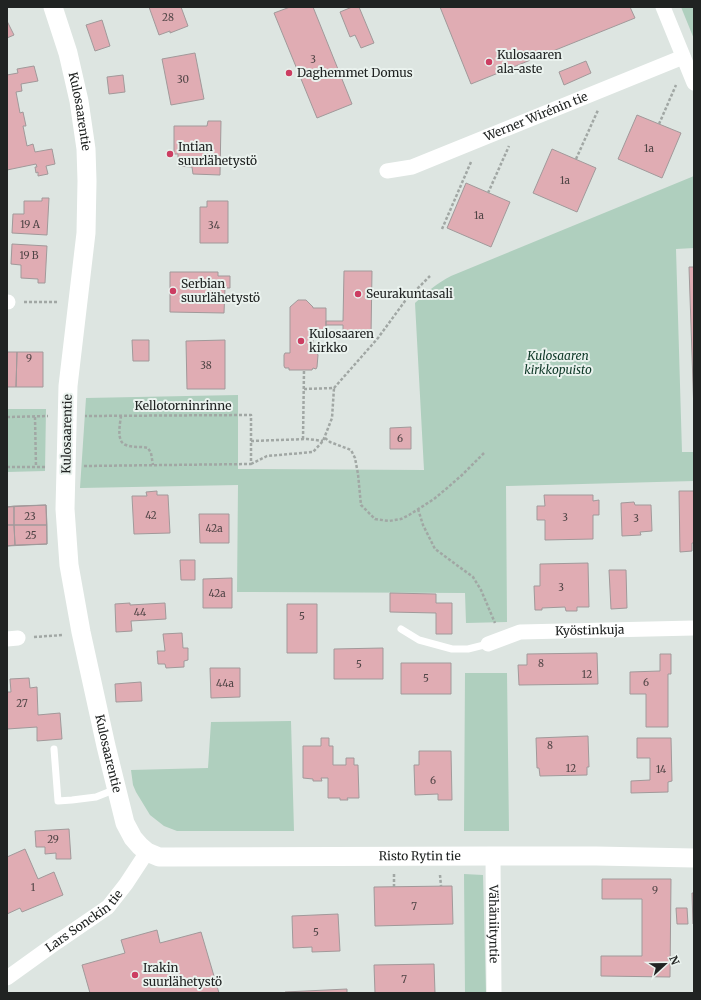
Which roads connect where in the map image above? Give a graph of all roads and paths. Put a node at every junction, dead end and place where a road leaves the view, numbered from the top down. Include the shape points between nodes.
1 (53, 7) edge
2 (663, 7) edge
3 (683, 57) junction
4 (677, 82) dead end
5 (694, 83) edge
6 (599, 108) dead end
7 (659, 124) dead end
8 (510, 146) dead end
9 (576, 159) dead end
10 (471, 162) dead end
11 (387, 171) dead end
12 (488, 193) dead end
13 (442, 229) dead end
14 (430, 276) dead end
15 (7, 302) edge
16 (78, 304) junction
17 (304, 370) dead end
18 (334, 388) junction
19 (304, 389) junction
20 (35, 416) junction
21 (60, 416) junction
22 (121, 416) junction
23 (7, 417) edge
24 (302, 439) junction
25 (324, 440) junction
26 (251, 441) junction
27 (484, 453) dead end
28 (251, 464) junction
29 (153, 465) junction
30 (59, 466) junction
31 (36, 467) junction
32 (7, 468) edge
33 (418, 510) junction
34 (694, 628) edge
35 (401, 630) dead end
36 (81, 632) junction
37 (12, 639) edge
38 (494, 641) junction
39 (54, 749) dead end
40 (116, 789) junction
41 (147, 852) junction
42 (492, 856) junction
43 (694, 858) edge
44 (394, 872) dead end
45 (440, 872) dead end
46 (441, 886) dead end
47 (394, 887) dead end
48 (7, 978) edge
49 (494, 993) edge

1 - 16 street, Kulosaarentie via 76,87 86,149 86,233
2 - 3 street
3 - 5 street
3 - 11 street, Werner Wirénin tie via 412,167
4 - 7 path
6 - 9 path
8 - 12 path
10 - 13 path
14 - 18 path via 404,301 378,338
15 - 16 path
16 - 21 street, Kulosaarentie via 68,386
17 - 19 path
18 - 19 path
18 - 25 path via 332,418
19 - 24 path
20 - 21 path, Kellotorninrinne
20 - 23 path, Kellotorninrinne
20 - 31 path
21 - 22 path, Kellotorninrinne
21 - 30 street, Kulosaarentie
22 - 26 path, Kellotorninrinne via 251,415
22 - 29 path via 119,428 122,443 148,448
24 - 25 path
24 - 26 path
25 - 28 path via 312,452 267,456
25 - 33 path via 351,450 358,474 361,505 375,519 401,519
26 - 28 path, Kellotorninrinne
27 - 33 path via 446,489
28 - 29 path
29 - 30 path
30 - 31 path
30 - 36 street, Kulosaarentie via 66,509 68,565
31 - 32 path
33 - 38 path via 435,549 473,577 481,590
34 - 38 street, Kyöstinkuja via 520,632
35 - 38 lane via 419,640 452,648 468,648
36 - 37 path
36 - 40 street, Kulosaarentie
39 - 40 lane via 58,801 96,797
40 - 41 street, Kulosaarentie via 125,823 133,838
41 - 42 street, Risto Rytin tie via 159,857
41 - 48 street, Lars Sonckin tie via 108,907
42 - 43 street, Risto Rytin tie
42 - 49 street, Vähäniityntie
44 - 47 path
45 - 46 path

